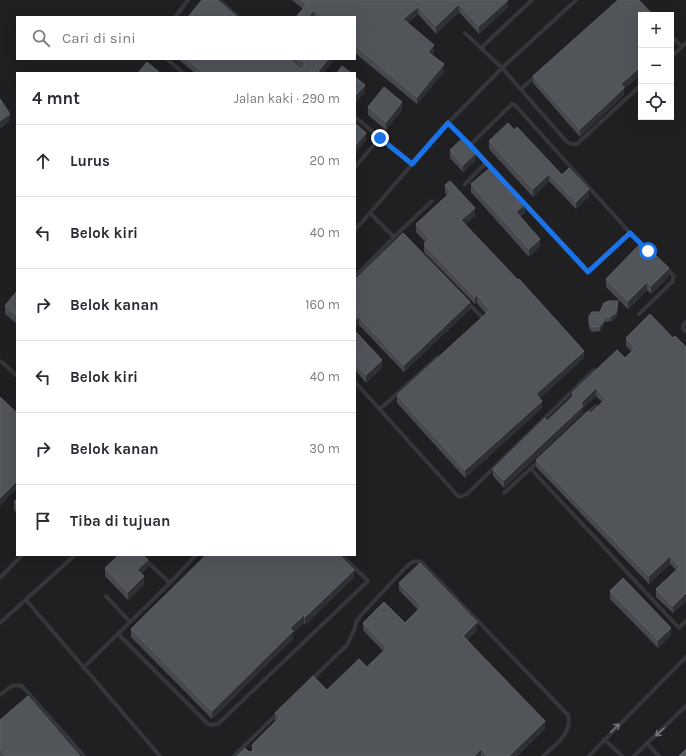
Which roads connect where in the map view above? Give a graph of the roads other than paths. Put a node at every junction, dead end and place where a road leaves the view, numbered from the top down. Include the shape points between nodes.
1 (188, 0) edge
2 (218, 0) edge
3 (532, 0) edge
4 (576, 0) edge
5 (176, 16) edge
6 (237, 16) edge
7 (465, 33) dead end
8 (674, 39) edge
9 (686, 43) edge
10 (682, 47) junction
11 (481, 48) junction
12 (674, 54) edge
13 (168, 60) edge
14 (502, 68) junction
15 (182, 72) edge
16 (539, 73) edge
17 (638, 88) edge
18 (521, 89) junction
19 (356, 118) edge
20 (448, 123) junction
21 (380, 138) junction
22 (470, 145) junction
23 (486, 163) junction
24 (412, 164) junction
25 (356, 166) edge
26 (497, 175) edge
27 (465, 184) dead end
28 (518, 197) edge
29 (432, 201) dead end
30 (370, 213) junction
31 (356, 229) edge
32 (400, 232) junction
33 (630, 233) junction
34 (394, 237) junction
35 (405, 238) edge
36 (658, 260) edge
37 (662, 264) edge
38 (356, 276) edge
39 (461, 295) edge
40 (639, 314) dead end
41 (686, 322) edge
42 (477, 323) edge
43 (686, 332) edge
44 (443, 353) edge
45 (1, 361) dead end
46 (594, 370) edge
47 (16, 375) edge
48 (356, 383) edge
49 (596, 406) edge
50 (380, 409) junction
51 (585, 416) edge
52 (542, 458) edge
53 (531, 469) junction
54 (504, 493) dead end
55 (21, 556) edge
56 (74, 556) edge
57 (141, 556) edge
58 (195, 556) edge
59 (343, 556) edge
60 (0, 578) edge
61 (170, 583) junction
62 (106, 596) dead end
63 (26, 600) junction
64 (686, 621) edge
65 (130, 622) junction
66 (0, 623) edge
67 (118, 634) junction
68 (686, 658) edge
69 (84, 668) junction
70 (309, 683) edge
71 (0, 695) edge
72 (686, 706) edge
73 (281, 710) edge
74 (604, 739) junction
75 (647, 744) junction
76 (243, 748) junction
77 (246, 752) edge
78 (84, 756) edge
79 (160, 756) edge
80 (234, 756) edge
81 (543, 756) edge
82 (588, 756) edge
83 (622, 756) edge
84 (634, 756) edge
85 (659, 756) edge

1 - 5 lane
2 - 6 lane
3 - 11 lane
4 - 14 lane
7 - 11 lane
8 - 10 lane
9 - 10 lane
10 - 12 lane
11 - 14 lane
13 - 15 lane
14 - 18 lane
14 - 20 lane
16 - 18 lane
17 - 18 lane via 577,144 567,142
19 - 21 lane
20 - 22 lane
20 - 24 lane
21 - 24 lane
21 - 25 lane
22 - 23 lane
22 - 33 lane via 512,104 515,105
23 - 26 lane
23 - 27 lane
24 - 30 lane
28 - 33 lane via 588,272
29 - 32 lane
30 - 31 lane
30 - 34 lane
32 - 34 lane
32 - 35 lane
33 - 36 lane
34 - 38 lane
37 - 40 lane via 672,273 674,279
39 - 42 lane via 483,318
41 - 43 lane via 683,329
44 - 50 lane
45 - 47 lane
46 - 50 lane via 467,494 460,497
48 - 50 lane
49 - 51 lane
52 - 53 lane
53 - 54 lane
53 - 64 lane via 679,628
55 - 60 lane
56 - 63 lane
57 - 61 lane
58 - 61 lane
59 - 67 lane via 368,581 218,724 210,725 206,722
61 - 65 lane
62 - 65 lane
63 - 66 lane
63 - 69 lane
65 - 67 lane
67 - 69 lane
74 -> 68 lane
69 - 79 lane
70 - 81 lane via 347,645 361,615 407,566 418,561 568,715 570,721 567,733
71 - 78 lane via 17,684 22,686
72 -> 75 lane
73 - 76 lane
74 - 82 lane
74 - 83 lane
75 - 84 lane
75 - 85 lane
76 - 77 lane
76 - 80 lane

